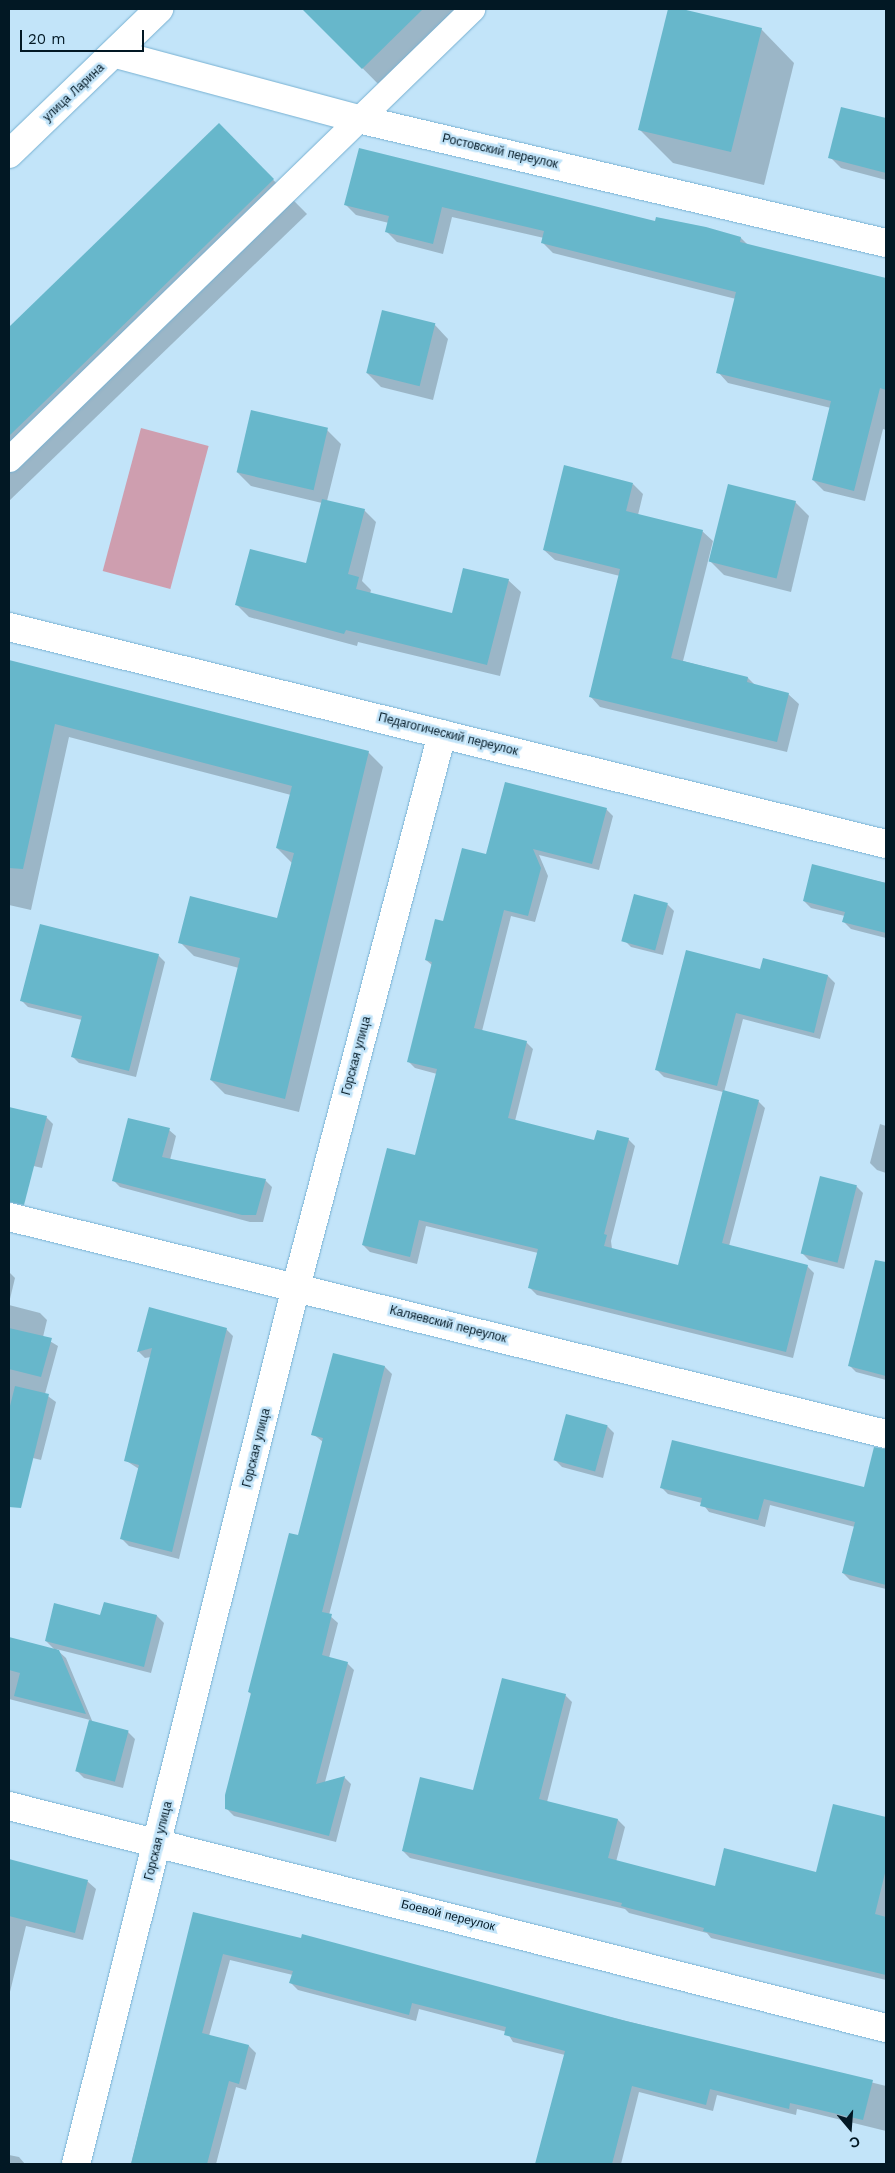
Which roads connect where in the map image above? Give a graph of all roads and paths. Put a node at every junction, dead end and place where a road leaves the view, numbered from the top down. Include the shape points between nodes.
1 (160, 9) edge
2 (472, 9) edge
3 (116, 54) junction
4 (358, 119) junction
5 (9, 154) edge
6 (886, 243) edge
7 (9, 459) edge
8 (9, 627) edge
9 (442, 734) junction
10 (886, 844) edge
11 (9, 1217) edge
12 (296, 1287) junction
13 (886, 1434) edge
14 (9, 1806) edge
15 (159, 1843) junction
16 (886, 2028) edge
17 (76, 2164) edge

1 - 3 street, улица Ларина
2 - 4 lane
3 - 4 street, Ростовский переулок
3 - 5 street, улица Ларина
4 - 6 street, Ростовский переулок
4 - 7 lane
8 - 9 street, Педагогический переулок
9 - 10 street, Педагогический переулок
9 - 12 street, Горская улица
11 - 12 street, Каляевский переулок
12 - 13 street, Каляевский переулок
12 - 15 street, Горская улица
14 - 15 street, Боевой переулок
15 - 16 street, Боевой переулок
15 - 17 street, Горская улица

